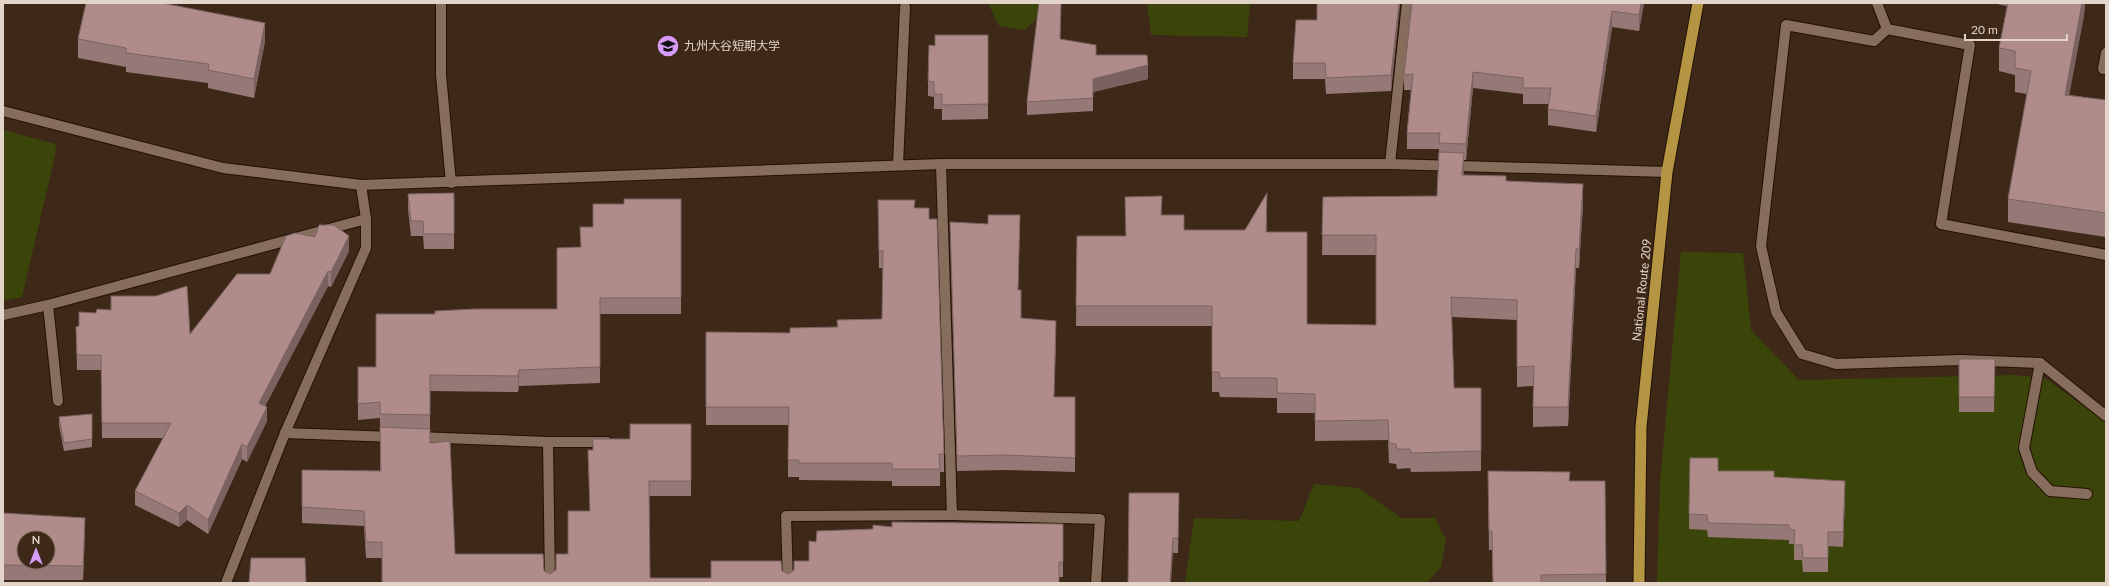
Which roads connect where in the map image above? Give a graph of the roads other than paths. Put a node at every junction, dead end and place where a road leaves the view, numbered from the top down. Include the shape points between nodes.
1 (441, 3) edge
2 (1407, 3) edge
3 (1698, 3) edge
4 (1878, 3) edge
5 (904, 7) dead end
6 (1887, 29) junction
7 (2106, 53) edge
8 (2106, 69) edge
9 (3, 111) edge
10 (941, 164) junction
11 (1390, 164) junction
12 (898, 165) junction
13 (1667, 172) junction
14 (452, 183) junction
15 (361, 185) junction
16 (366, 219) junction
17 (2106, 255) edge
18 (48, 305) junction
19 (3, 314) edge
20 (2040, 363) junction
21 (58, 401) dead end
22 (2106, 416) edge
23 (285, 433) junction
24 (548, 442) junction
25 (620, 442) edge
26 (2087, 494) dead end
27 (952, 515) junction
28 (226, 583) edge
29 (550, 583) edge
30 (788, 583) edge
31 (1096, 583) edge
32 (1639, 583) edge

1 - 14 street via 441,75
2 - 11 street
3 - 13 highway, National Route 209
4 - 6 street
5 - 12 street
6 - 17 street via 1970,44 1941,224
6 - 20 street via 1874,41 1786,25 1761,246 1776,312 1802,354 1836,364 1962,360
7 - 8 street via 2103,69
9 - 15 street via 223,168
10 - 11 street
10 - 12 street
10 - 27 street
11 - 13 street
12 - 14 street
13 - 32 highway, National Route 209 via 1641,427
14 - 15 street
15 - 16 street
16 - 18 street
16 - 23 street via 366,248
18 - 19 street
18 - 21 street
20 - 22 street
20 - 26 street via 2024,448 2032,472 2050,490
23 - 24 street
23 - 28 street
24 - 25 street
24 - 29 street
27 - 30 street via 786,516
27 - 31 street via 1100,520

